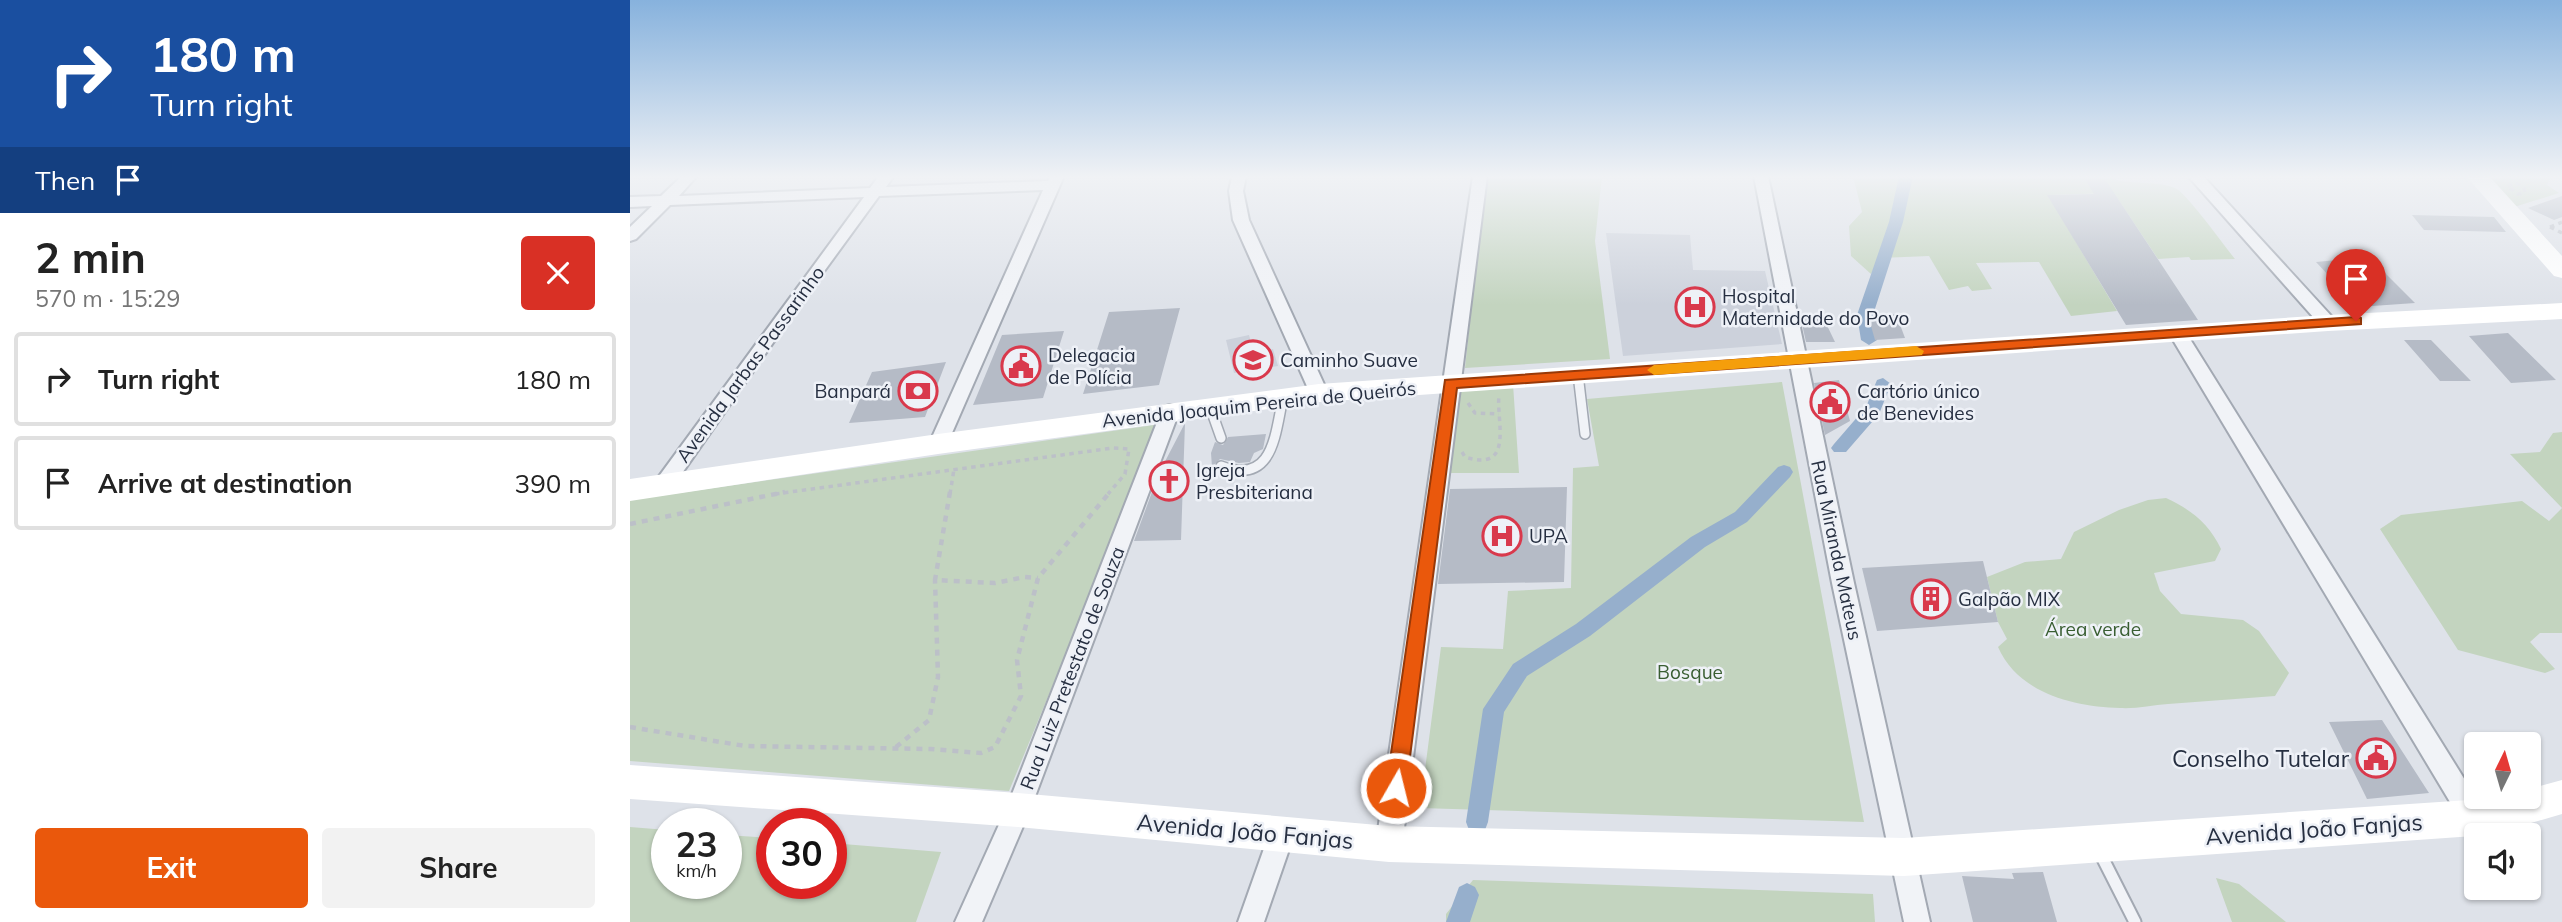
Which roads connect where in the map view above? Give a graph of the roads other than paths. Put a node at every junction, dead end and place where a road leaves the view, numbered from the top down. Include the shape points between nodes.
1 (647, 219) edge
2 (856, 219) edge
3 (1038, 219) edge
4 (1241, 219) edge
5 (1476, 219) edge
6 (1769, 219) edge
7 (2234, 219) edge
8 (2520, 221) joint
9 (630, 236) edge
10 (2562, 241) edge
11 (2562, 271) edge
12 (2562, 311) edge
13 (2329, 323) junction
14 (2179, 335) junction
15 (1797, 360) junction
16 (1578, 374) junction
17 (1459, 383) junction
18 (1319, 393) junction
19 (1283, 398) junction
20 (1210, 407) junction
21 (1170, 412) junction
22 (1585, 434) dead end
23 (1221, 438) dead end
24 (938, 444) junction
25 (1221, 466) dead end
26 (664, 484) junction
27 (630, 490) edge
28 (630, 782) edge
29 (2562, 797) edge
30 (1018, 810) junction
31 (2474, 818) junction
32 (1281, 835) junction
33 (1389, 844) junction
34 (2079, 844) junction
35 (1904, 857) junction
36 (968, 922) edge
37 (1251, 922) edge
38 (1917, 922) edge
39 (2135, 922) edge

1 - 9 street
2 - 26 street, Avenida Jarbas Passarinho
3 - 24 street
4 - 18 street
5 - 17 street
6 - 15 street, Rua Miranda Mateus
7 - 13 street
8 - 10 main road
8 - 11 main road
12 - 13 main road, Avenida Joaquim Pereira de Queirós
13 - 14 main road, Avenida Joaquim Pereira de Queirós
14 - 15 main road, Avenida Joaquim Pereira de Queirós
14 - 31 street
15 - 16 main road, Avenida Joaquim Pereira de Queirós
15 - 35 street, Rua Miranda Mateus
16 - 17 main road, Avenida Joaquim Pereira de Queirós
16 - 22 lane
17 - 18 main road, Avenida Joaquim Pereira de Queirós
17 - 33 street via 1444,444
18 - 19 main road, Avenida Joaquim Pereira de Queirós
19 - 20 main road, Avenida Joaquim Pereira de Queirós
19 - 25 lane via 1271,453 1251,469 1234,472
20 - 21 main road, Avenida Joaquim Pereira de Queirós
20 - 23 lane
21 - 24 main road, Avenida Joaquim Pereira de Queirós
21 - 30 street, Rua Luiz Pretestato de Souza
24 - 26 main road, Avenida Joaquim Pereira de Queirós
26 - 27 main road, Avenida Joaquim Pereira de Queirós
28 - 30 main road, Avenida João Fanjas
29 - 31 main road, Avenida João Fanjas
30 - 32 main road, Avenida João Fanjas
30 - 36 street, Rua Luiz Pretestato de Souza
31 - 34 main road, Avenida João Fanjas
32 - 33 main road, Avenida João Fanjas
32 - 37 street
33 - 35 main road, Avenida João Fanjas
34 - 35 main road, Avenida João Fanjas
34 - 39 lane
35 - 38 street, Rua Miranda Mateus

